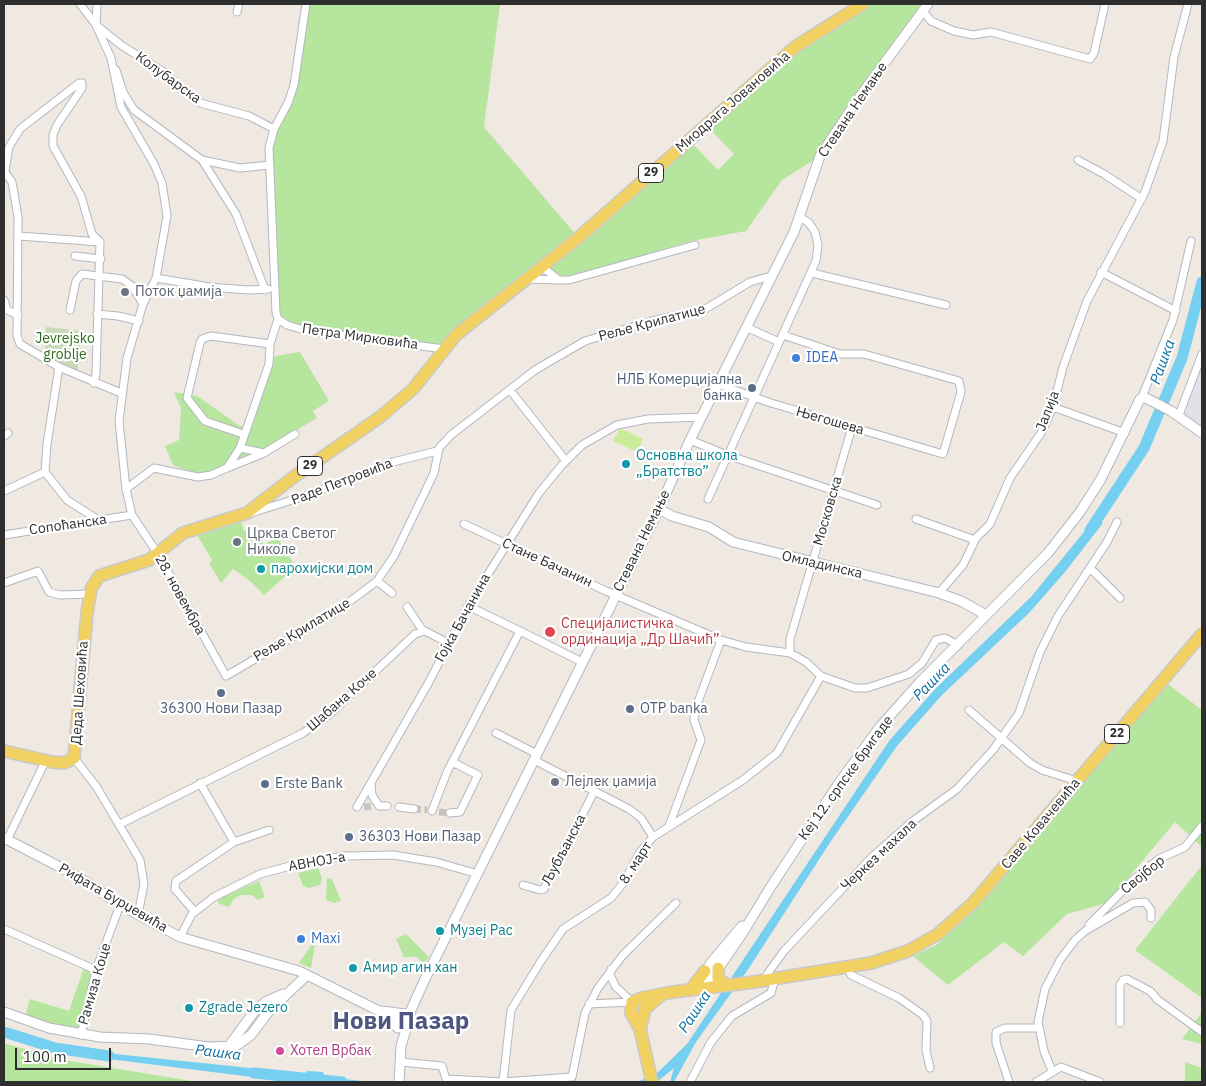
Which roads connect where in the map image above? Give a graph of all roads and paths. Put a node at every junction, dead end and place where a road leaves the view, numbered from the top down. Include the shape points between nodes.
1 (80, 4) edge
2 (97, 4) edge
3 (306, 4) edge
4 (863, 4) edge
5 (1105, 4) edge
6 (1188, 4) edge
7 (925, 8) edge
8 (96, 25) junction
9 (111, 58) junction
10 (274, 129) junction
11 (202, 160) junction
12 (1078, 160) dead end
13 (270, 166) junction
14 (4, 171) edge
15 (1142, 199) junction
16 (800, 217) junction
17 (19, 236) junction
18 (1191, 241) dead end
19 (100, 242) junction
20 (695, 245) dead end
21 (75, 256) dead end
22 (101, 259) junction
23 (542, 267) junction
24 (1101, 272) junction
25 (812, 273) junction
26 (100, 276) junction
27 (771, 276) junction
28 (156, 278) junction
29 (527, 279) junction
30 (559, 280) junction
31 (274, 289) junction
32 (265, 290) junction
33 (4, 300) edge
34 (143, 304) junction
35 (946, 305) dead end
36 (70, 310) dead end
37 (1176, 311) junction
38 (97, 314) junction
39 (18, 315) junction
40 (278, 318) junction
41 (139, 321) junction
42 (746, 327) junction
43 (783, 335) junction
44 (779, 342) junction
45 (270, 344) junction
46 (444, 349) junction
47 (1202, 354) edge
48 (59, 367) junction
49 (94, 383) junction
50 (718, 384) junction
51 (510, 390) junction
52 (121, 393) junction
53 (755, 397) junction
54 (1146, 399) junction
55 (1053, 407) junction
56 (1175, 413) junction
57 (702, 417) junction
58 (852, 427) junction
59 (1125, 433) junction
60 (243, 434) junction
61 (295, 434) dead end
62 (1202, 434) edge
63 (690, 440) junction
64 (240, 448) junction
65 (437, 451) junction
66 (264, 453) junction
67 (727, 455) junction
68 (566, 461) junction
69 (228, 468) junction
70 (45, 472) junction
71 (126, 489) junction
72 (4, 491) edge
73 (834, 491) junction
74 (708, 499) dead end
75 (877, 505) dead end
76 (659, 508) junction
77 (246, 513) junction
78 (132, 515) junction
79 (916, 519) dead end
80 (100, 521) junction
81 (1117, 522) dead end
82 (464, 524) dead end
83 (4, 535) edge
84 (975, 540) junction
85 (506, 545) junction
86 (158, 554) junction
87 (813, 562) junction
88 (1090, 568) junction
89 (377, 581) junction
90 (4, 583) edge
91 (392, 593) dead end
92 (939, 593) junction
93 (90, 594) junction
94 (615, 595) junction
95 (1120, 598) dead end
96 (468, 606) junction
97 (408, 607) dead end
98 (986, 615) junction
99 (423, 631) junction
100 (520, 631) junction
101 (1202, 634) edge
102 (721, 640) junction
103 (448, 643) junction
104 (958, 645) junction
105 (790, 653) junction
106 (582, 662) junction
107 (226, 676) joint
108 (821, 676) junction
109 (969, 710) dead end
110 (496, 733) dead end
111 (1002, 738) junction
112 (4, 751) edge
113 (535, 757) junction
114 (74, 758) junction
115 (45, 762) junction
116 (452, 762) junction
117 (1077, 781) junction
118 (371, 782) junction
119 (200, 783) junction
120 (594, 792) junction
121 (387, 806) dead end
122 (360, 807) dead end
123 (399, 807) dead end
124 (414, 809) tunnel mouth
125 (433, 811) dead end
126 (450, 813) tunnel mouth
127 (120, 824) junction
128 (669, 826) junction
129 (1202, 826) edge
130 (269, 830) dead end
131 (653, 836) junction
132 (6, 839) edge
133 (234, 842) junction
134 (478, 874) junction
135 (523, 885) dead end
136 (676, 903) dead end
137 (120, 905) junction
138 (194, 911) junction
139 (138, 915) junction
140 (1151, 918) dead end
141 (748, 922) junction
142 (1089, 928) junction
143 (4, 929) edge
144 (180, 937) junction
145 (847, 967) junction
146 (612, 969) junction
147 (96, 970) junction
148 (705, 971) junction
149 (307, 975) junction
150 (720, 979) junction
151 (765, 980) junction
152 (705, 988) junction
153 (691, 989) junction
154 (662, 995) junction
155 (632, 1002) junction
156 (413, 1004) junction
157 (590, 1004) junction
158 (4, 1012) edge
159 (397, 1019) junction
160 (408, 1023) junction
161 (1120, 1023) dead end
162 (1038, 1028) junction
163 (640, 1029) junction
164 (1202, 1032) edge
165 (81, 1035) junction
166 (401, 1046) junction
167 (401, 1062) junction
168 (930, 1068) dead end
169 (1052, 1071) junction
170 (399, 1079) edge
171 (503, 1082) edge
172 (652, 1082) edge
173 (690, 1082) edge
174 (1010, 1082) edge
175 (1036, 1082) edge
176 (1100, 1082) edge

1 - 8 street
2 - 8 street
3 - 10 street via 294,85
4 - 23 main road, Миодрага Јовановића / 29 via 795,48
5 - 7 street, Стевана Немање via 1094,54 1090,59 991,32 954,31 931,21
6 - 15 street, Јалија via 1174,57 1161,145
7 - 16 street, Стевана Немање via 822,152
8 - 9 street
8 - 10 street, Колубарска via 167,74 200,103 249,116
9 - 11 street, Колубарска via 123,92 134,110
9 - 28 street via 121,107 162,183 167,216
10 - 13 street via 269,148
11 - 13 street, Колубарска via 240,168
11 - 32 street, Колубарска via 236,214
12 - 15 street
13 - 31 street
14 - 17 street via 12,182
14 - 19 street via 9,147 20,129 79,83 83,85 57,126 53,135 54,146 81,196 89,228
15 - 24 street, Јалија
16 - 25 street via 812,226 818,245
16 - 27 street, Стевана Немање
17 - 19 street
17 - 39 street
18 - 37 street
19 - 22 street
20 - 30 street via 576,279
21 - 22 street
22 - 26 street
23 - 29 main road, Миодрага Јовановића / 29
23 - 30 street
24 - 37 street
24 - 55 street, Јалија via 1075,332
25 - 35 street
25 - 43 street
26 - 34 street via 128,281
26 - 36 street via 82,274 76,280
26 - 38 street
27 - 42 street, Стевана Немање
27 - 51 street, Реље Крилатице via 750,282 702,311 659,319 585,341 539,366
28 - 32 street via 210,287
28 - 34 street
29 - 30 street
29 - 46 main road, Миодрага Јовановића / 29 via 463,329
31 - 32 street
31 - 40 street
33 - 39 street via 7,310
34 - 41 street
37 - 54 street, Кеј 12. српске бригаде
38 - 41 street
38 - 49 street
39 - 48 street via 20,344
40 - 45 street
40 - 46 street, Петра Мирковића via 287,325 307,331
41 - 52 street via 127,358
42 - 44 street
42 - 50 street, Стевана Немање
43 - 44 street
43 - 58 street, Његошева via 840,354 864,354 959,382 961,392 943,454
44 - 53 street
45 - 60 street via 269,364
45 - 60 street via 211,336 200,342 187,398 205,420
46 - 77 main road, Миодрага Јовановића / 29 via 428,372 394,406
47 - 56 street
48 - 49 street
48 - 70 street
49 - 52 street
50 - 53 street, Његошева
50 - 57 street, Стевана Немање
51 - 65 street, Реље Крилатице via 451,435
51 - 68 street
52 - 71 street via 119,438
53 - 58 street, Његошева
53 - 67 street
54 - 56 street
54 - 59 street, Кеј 12. српске бригаде
55 - 59 street
55 - 84 street, Јалија via 1034,446 1010,478 990,524
56 - 62 street
57 - 63 street, Стевана Немање
57 - 68 street, Гојка Бачанина via 648,419 617,425 582,444
58 - 73 street, Московска
59 - 98 street, Кеј 12. српске бригаде via 1080,512 1048,553
60 - 64 street
61 - 66 street
63 - 67 street
63 - 76 street, Стевана Немање
64 - 66 street
64 - 69 street
65 - 77 street, Раде Петровића via 393,462 279,506
65 - 89 street, Реље Крилатице via 429,484
66 - 69 street
67 - 73 street
67 - 74 street
68 - 85 street, Гојка Бачанина via 545,485
69 - 71 street via 198,477 154,468
70 - 72 street
70 - 80 street via 67,500
71 - 78 street
73 - 75 street
73 - 87 street, Московска
76 - 87 street, Омладинска via 672,516 709,527 734,542
76 - 94 street, Стевана Немање
77 - 86 main road, Миодрага Јовановића / 29 via 183,534
78 - 80 street, Сопоћанска
78 - 86 street, 28. новембра
79 - 84 street
80 - 83 street, Сопоћанска
81 - 88 street, Черкез махала
82 - 85 street, Стане Бачанин
84 - 92 street, Јалија via 962,565
85 - 94 street, Стане Бачанин
85 - 96 street, Гојка Бачанина
86 - 93 main road, Деда Шеховића / 29 via 145,562 101,574
86 - 107 street, 28. новембра
87 - 92 street, Омладинска
87 - 105 street, Московска via 789,642
88 - 95 street
88 - 111 street, Черкез махала via 1058,616 1040,652 1019,713
89 - 91 street
89 - 107 street, Реље Крилатице via 337,611
90 - 93 street via 38,571 49,592
92 - 98 street, Омладинска
93 - 114 main road, Деда Шеховића / 29 via 81,657
94 - 102 street, Стане Бачанин
94 - 106 street, Стевана Немање
96 - 100 street
96 - 103 street, Гојка Бачанина
97 - 99 street
98 - 104 street, Кеј 12. српске бригаде
99 - 103 street
99 - 119 street, Шабана Коче via 411,637 311,728
100 - 106 street
100 - 116 street
101 - 117 main road, Саве Ковачевића / 22
102 - 105 street, Стане Бачанин via 760,650
102 - 128 street via 695,710 694,720 701,740
103 - 118 street, Гојка Бачанина
104 - 108 street, Стане Бачанин via 945,638 936,640 919,667 904,676 861,689
104 - 141 street, Кеј 12. српске бригаде via 895,709 869,741
105 - 108 street, Стане Бачанин
106 - 113 street, Стевана Немање
108 - 128 street, 8. март via 777,753 743,780
109 - 111 street
110 - 113 street
111 - 117 street via 1042,770
111 - 151 street, Черкез махала via 957,789 913,821 871,858 784,952
112 - 115 main road
113 - 120 street
113 - 134 street, Стевана Немање
114 - 115 main road via 64,763
114 - 127 street, Деда Шеховића
115 - 132 street, Рифата Бурџевића
116 - 125 street
116 - 126 street via 478,774 462,809 458,814
117 - 145 main road, Саве Ковачевића / 22 via 956,921 900,955
118 - 121 street via 370,790 376,806
118 - 122 street, Гојка Бачанина
119 - 127 street, Шабана Коче
119 - 133 street
120 - 131 street via 629,809 641,818
120 - 135 street, Љубљанска via 544,889
123 - 124 street
127 - 139 street, Деда Шеховића via 143,866 144,884
128 - 131 street, 8. март
129 - 142 street, Својбор via 1184,847 1159,859 1135,878
130 - 133 street
131 - 171 street, 8. март via 611,898 563,929 514,1004 509,1017
132 - 137 street, Рифата Бурџевића via 88,883
133 - 138 street via 176,881 175,890
134 - 138 street, АВНОЈ-а via 402,856 328,858 260,874 219,894
134 - 156 street, Стевана Немање
136 - 146 street
137 - 139 street, Рифата Бурџевића
137 - 147 street, Рамиза Коце
138 - 144 street, АВНОЈ-а
139 - 144 street, Рифата Бурџевића
140 - 142 street, Својбор via 1151,910 1145,902 1133,903
141 - 148 street, Кеј 12. српске бригаде
141 - 150 street, Кеј 12. српске бригаде
142 - 162 street, Својбор via 1075,940 1052,975 1044,994
143 - 147 street
144 - 149 street, Рифата Бурџевића
145 - 151 main road, Саве Ковачевића / 22
145 - 168 street via 851,975 918,1010 927,1021 926,1050
146 - 155 street via 610,975 616,987
146 - 157 street
147 - 165 street, Рамиза Коце
148 - 152 street
148 - 153 main road
149 - 159 street, Рифата Бурџевића
149 - 165 street via 286,993 251,1035 236,1046 209,1047
150 - 151 main road, 22
150 - 152 main road, 22
150 - 152 street, Кеј 12. српске бригаде
151 - 173 street, Черкез махала via 771,994 732,1016 711,1042
152 - 153 main road, 22
153 - 154 main road, 22
154 - 155 main road, 22
154 - 163 main road via 645,1009
155 - 157 street
155 - 163 main road via 631,1013
156 - 159 street
156 - 160 street
157 - 171 street via 584,1017 572,1077
158 - 165 street
159 - 160 street, Рифата Бурџевића
159 - 160 street via 403,1028
159 - 166 street
160 - 166 street
161 - 164 street via 1120,985 1127,979 1150,991
162 - 169 street, Својбор
162 - 174 street via 1005,1028 996,1032 996,1043
163 - 172 main road
166 - 167 street
167 - 170 street
167 - 171 street via 442,1066 446,1079
169 - 175 street
169 - 176 street via 1064,1067

